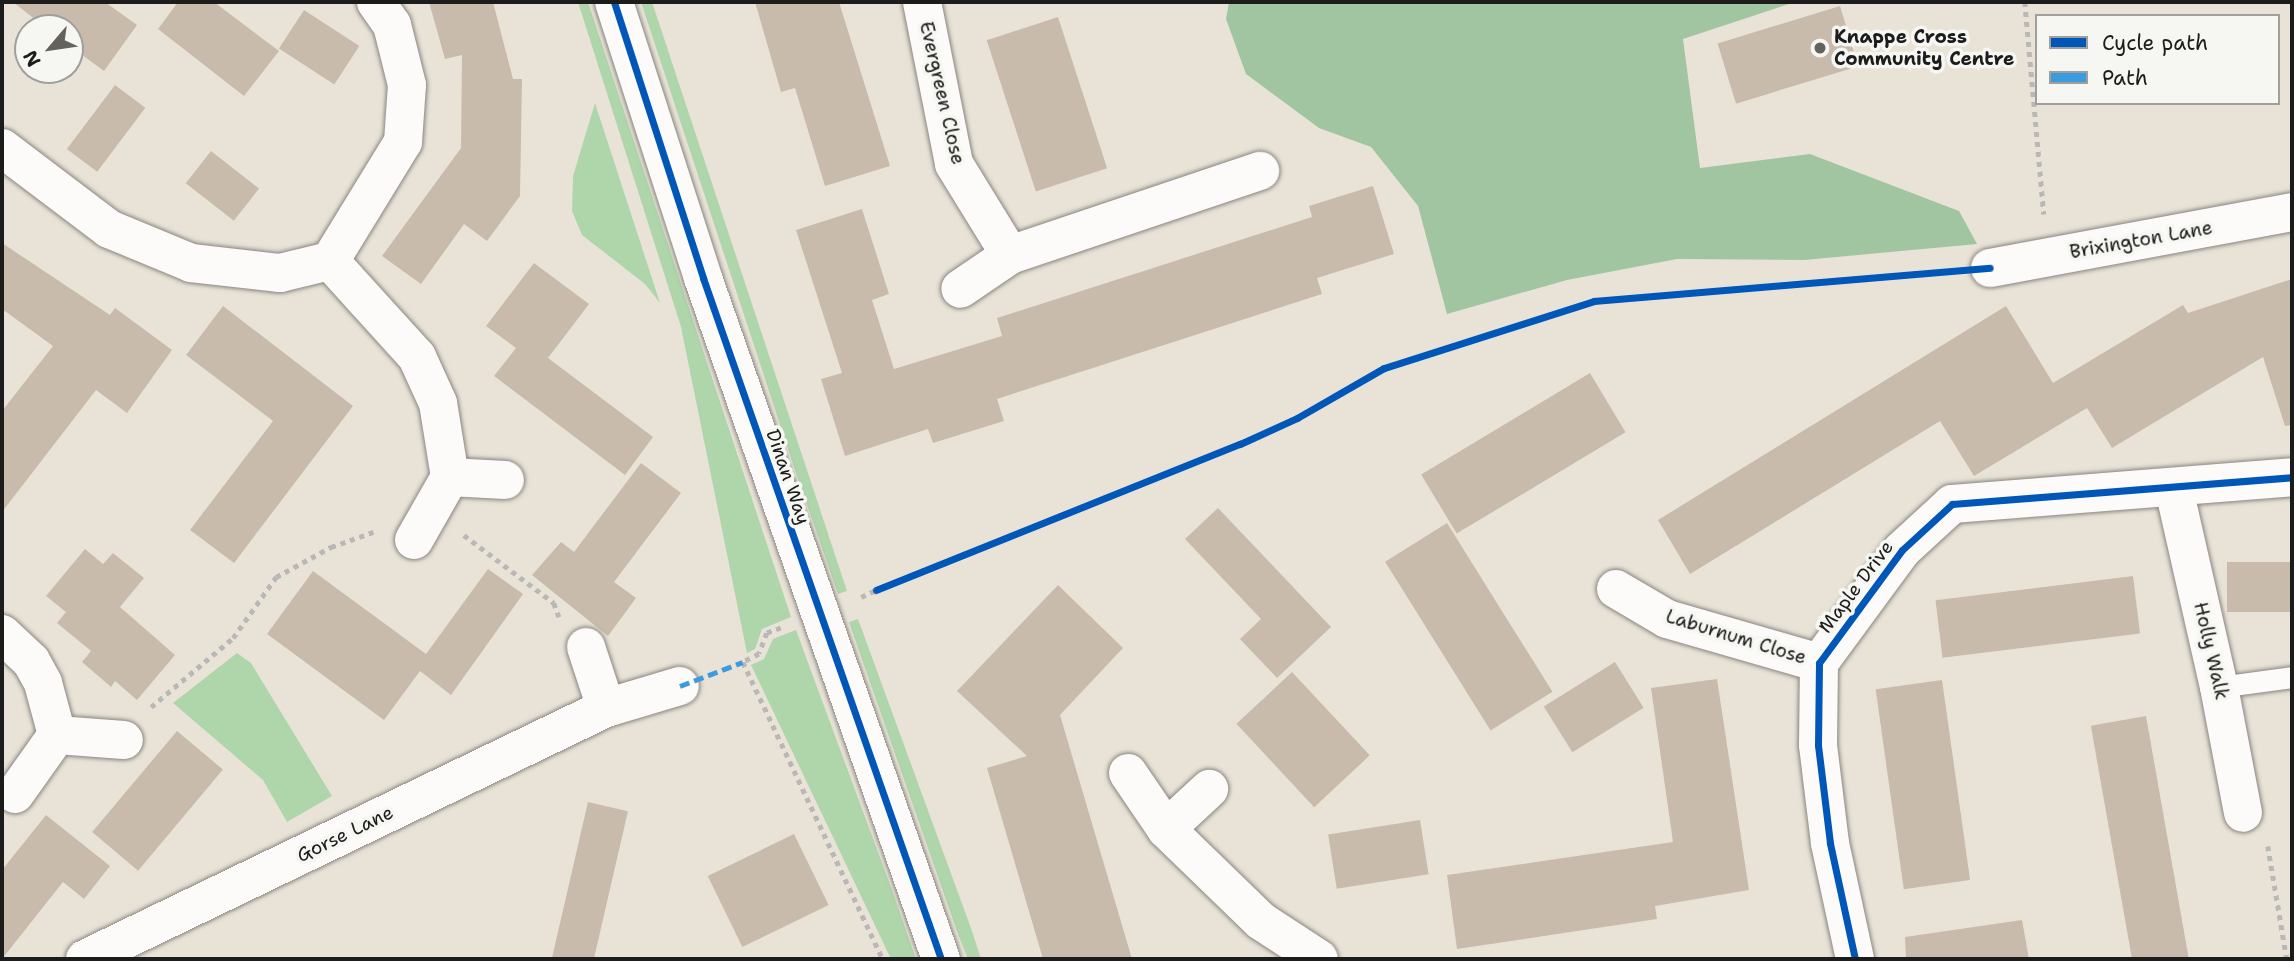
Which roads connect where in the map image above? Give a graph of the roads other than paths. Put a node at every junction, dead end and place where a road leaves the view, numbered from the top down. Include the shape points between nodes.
1 (376, 2) edge
2 (614, 2) edge
3 (922, 2) edge
4 (2, 148) edge
5 (1260, 171) dead end
6 (2292, 212) edge
7 (1010, 255) junction
8 (330, 261) junction
9 (1990, 268) dead end
10 (960, 289) dead end
11 (450, 477) junction
12 (2292, 477) edge
13 (505, 480) dead end
14 (2174, 489) junction
15 (422, 527) road end
16 (1616, 589) dead end
17 (2, 634) edge
18 (586, 647) road end
19 (1819, 663) junction
20 (2292, 677) edge
21 (680, 686) dead end
22 (2220, 687) junction
23 (606, 708) junction
24 (57, 735) junction
25 (111, 739) road end
26 (1128, 773) dead end
27 (1209, 789) dead end
28 (15, 794) dead end
29 (2243, 813) road end
30 (1166, 829) junction
31 (1850, 958) edge
32 (85, 959) edge
33 (941, 959) edge
34 (1319, 959) edge

1 - 8 street via 392,25 407,85 402,142
2 - 33 street, Dinan Way via 818,612
3 - 7 street, Evergreen Close via 954,164
4 - 8 street via 108,229 191,263 280,273
5 - 7 street
6 - 9 street, Brixington Lane
7 - 10 street
8 - 11 street via 417,357 438,403
11 - 13 street
11 - 15 street
12 - 14 street, Maple Drive
14 - 19 street, Maple Drive via 1952,504 1902,550
14 - 22 street, Holly Walk
16 - 19 street, Laburnum Close via 1667,618
17 - 24 street via 30,661 43,682
18 - 23 street
19 - 31 street, Maple Drive via 1818,745
20 - 22 lane
21 - 23 street, Gorse Lane
22 - 29 street, Holly Walk
23 - 32 street, Gorse Lane
24 - 25 street
24 - 28 street
26 - 30 street
27 - 30 street
30 - 34 street via 1261,921

